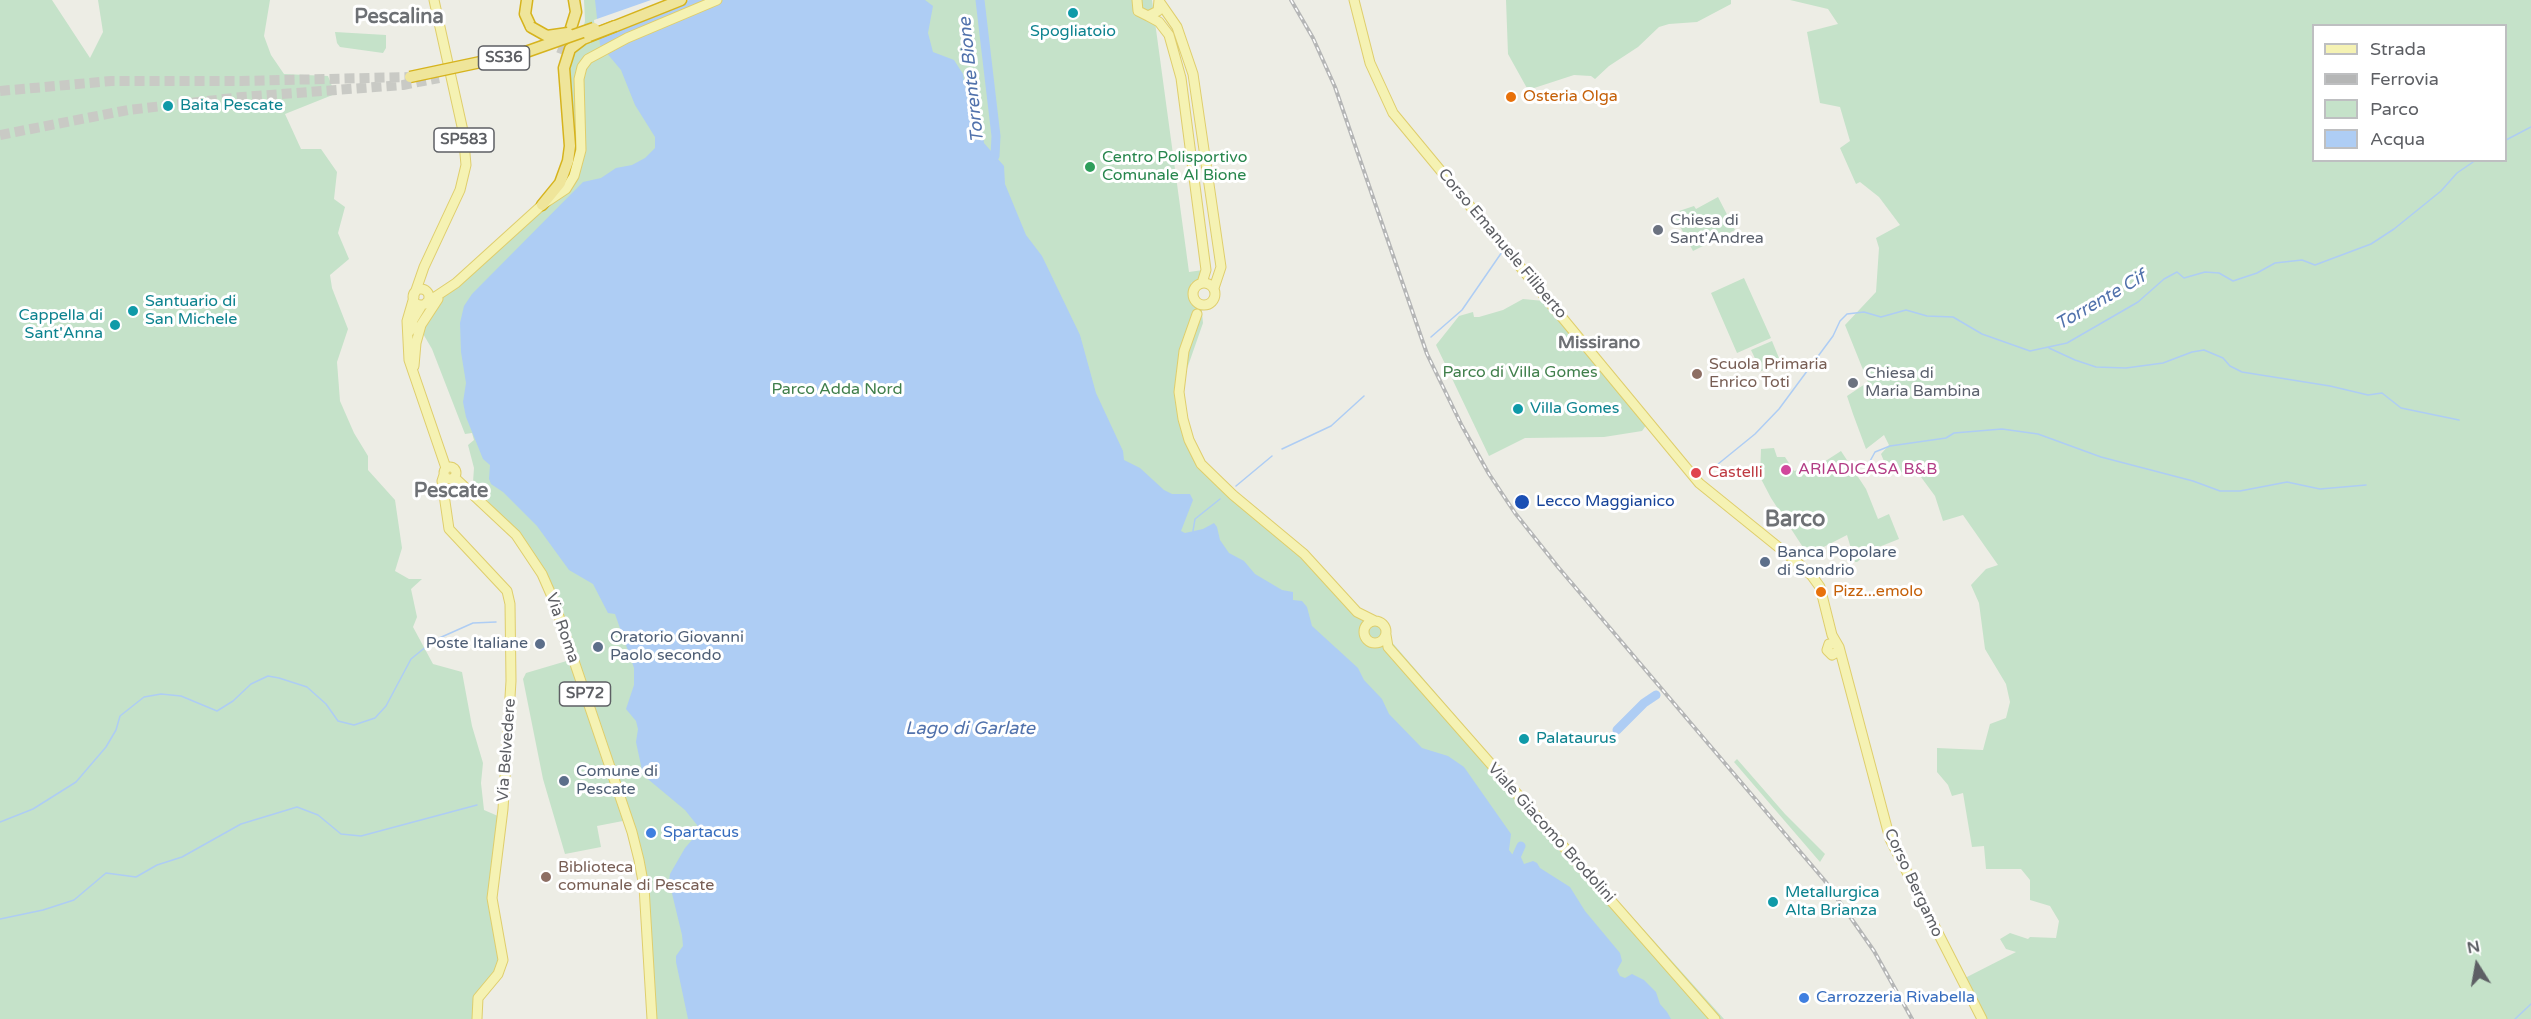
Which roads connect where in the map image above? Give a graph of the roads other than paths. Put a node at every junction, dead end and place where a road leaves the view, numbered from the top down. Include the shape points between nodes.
1 (434, 0) edge
2 (527, 0) edge
3 (574, 0) edge
4 (665, 0) edge
5 (681, 0) edge
6 (717, 0) edge
7 (1137, 0) edge
8 (1159, 0) edge
9 (1354, 0) edge
10 (1148, 16) junction
11 (573, 24) tunnel mouth
12 (615, 26) junction
13 (594, 28) junction
14 (561, 54) tunnel mouth
15 (410, 77) tunnel mouth
16 (439, 78) tunnel mouth
17 (541, 202) junction
18 (422, 274) junction
19 (1202, 283) junction
20 (1214, 288) junction
21 (443, 293) junction
22 (414, 295) junction
23 (1194, 297) junction
24 (425, 298) junction
25 (1208, 304) junction
26 (1197, 314) junction
27 (415, 378) junction
28 (449, 475) junction
29 (1820, 587) joint
30 (1357, 612) junction
31 (1375, 621) junction
32 (1364, 630) junction
33 (1386, 635) junction
34 (1375, 643) junction
35 (1388, 647) junction
36 (477, 1019) edge
37 (652, 1019) edge
38 (1715, 1019) edge
39 (1982, 1019) edge

1 - 18 main road, SP583 via 466,161 460,190
2 - 13 highway, bridge via 526,19 540,34 551,36
3 - 11 highway
4 - 13 highway, SS36
5 - 12 highway, SS36
6 - 17 main road via 596,53 582,67 580,157 566,189
7 - 10 main road via 1138,11
8 - 10 main road via 1158,10
8 - 20 main road via 1178,27 1193,74 1221,267
9 - 29 main road, Corso Emanuele Filiberto via 1375,78 1399,120 1700,483 1805,570
10 - 19 main road via 1169,35 1181,78 1206,270
12 - 16 highway, SS36, bridge via 536,55
12 - 17 highway, bridge via 576,43 566,56 568,161 560,183
13 - 15 highway, SS36, bridge via 523,53
14 - 17 highway via 557,68 564,159
17 - 21 main road
17 - 24 main road via 444,289
18 - 22 main road
18 - 24 main road
19 - 20 main road
19 - 23 main road via 1196,287
20 - 25 main road via 1215,297
21 - 24 main road
21 - 27 main road via 421,325
22 - 24 main road via 420,290
22 - 24 main road via 416,303
22 - 27 main road via 406,341
23 - 25 main road
23 - 26 main road
24 - 27 main road via 410,330
25 - 26 main road
26 - 30 main road via 1184,351 1179,392 1189,440 1201,465 1304,554
27 - 28 main road, Via Roma / SP72
28 - 36 main road, Via Belvedere via 442,482 449,529 507,591 510,604 511,681 503,809 492,898 503,960 498,974 478,998
28 - 37 main road, Via Roma / SP72 via 516,535 553,599 639,860
29 - 39 main road, Corso Bergamo via 1890,839
30 - 31 main road
30 - 32 main road
31 - 32 main road
31 - 33 main road via 1384,626
32 - 34 main road via 1368,640
33 - 34 main road
33 - 35 main road
34 - 35 main road
35 - 38 main road, Viale Giacomo Brodolini

